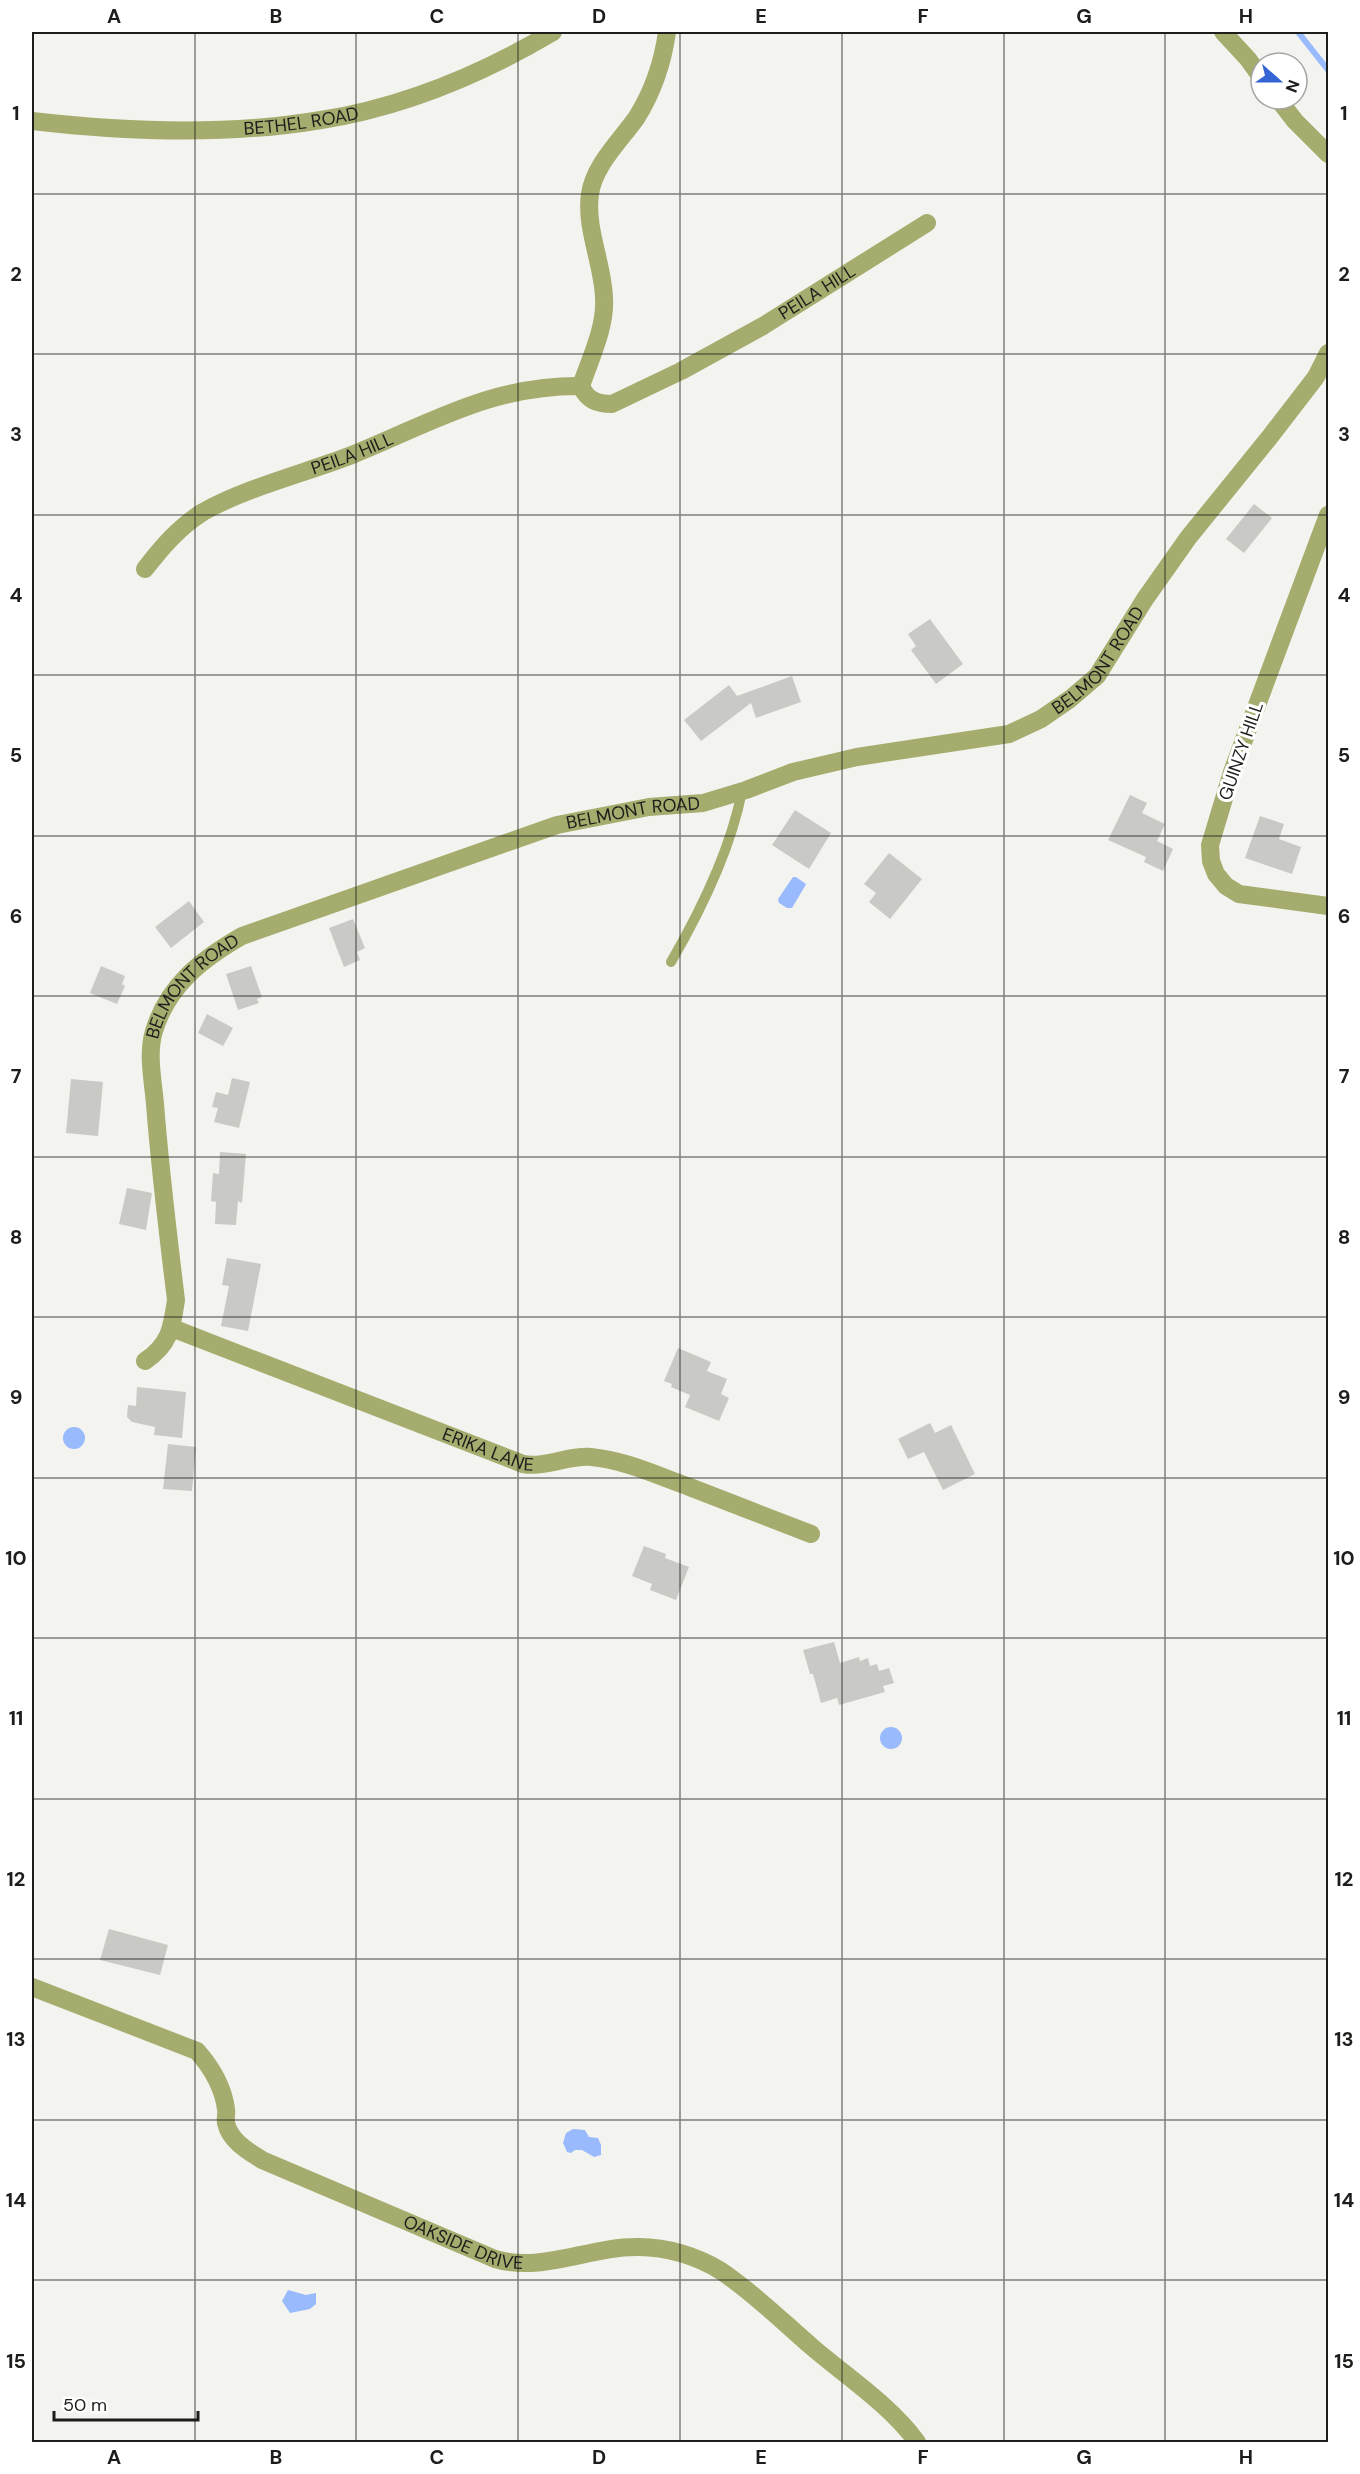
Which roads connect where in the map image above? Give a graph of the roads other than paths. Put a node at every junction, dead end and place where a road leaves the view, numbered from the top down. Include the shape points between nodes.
1 (553, 32) edge
2 (668, 32) edge
3 (1222, 32) edge
4 (1249, 60) edge
5 (1287, 111) edge
6 (32, 121) edge
7 (1327, 152) edge
8 (927, 223) dead end
9 (1329, 353) edge
10 (580, 386) junction
11 (1329, 515) edge
12 (145, 570) dead end
13 (742, 791) junction
14 (1329, 906) edge
15 (671, 962) dead end
16 (172, 1328) junction
17 (145, 1361) dead end
18 (811, 1534) dead end
19 (32, 1987) edge
20 (917, 2442) edge

1 - 6 street, BETHEL ROAD via 471,75 370,110 321,120 182,130 114,129
2 - 10 street via 653,85 598,172 590,194 604,298 601,325
3 - 4 street
5 - 7 street
8 - 10 street, PEILA HILL via 763,326 612,404 590,399
9 - 13 street, BELMONT ROAD via 1316,377 1188,538 1097,676 1071,699 1009,734 857,757 793,772
10 - 12 street, PEILA HILL via 529,388 493,397 204,511 164,544
11 - 14 street, GUINZY HILL via 1232,772 1210,845 1216,874 1239,894
13 - 15 lane via 736,819 706,892
13 - 16 street, BELMONT ROAD via 703,803 640,808 557,825 242,936 192,969 165,1005 150,1048 176,1300
16 - 17 street, BELMONT ROAD via 166,1341
16 - 18 street, ERIKA LANE via 523,1464 536,1466 578,1457 613,1461
19 - 20 street, OAKSIDE DRIVE via 197,2051 220,2084 231,2133 244,2149 262,2160 495,2259 533,2264 616,2248 659,2248 721,2271 893,2416

